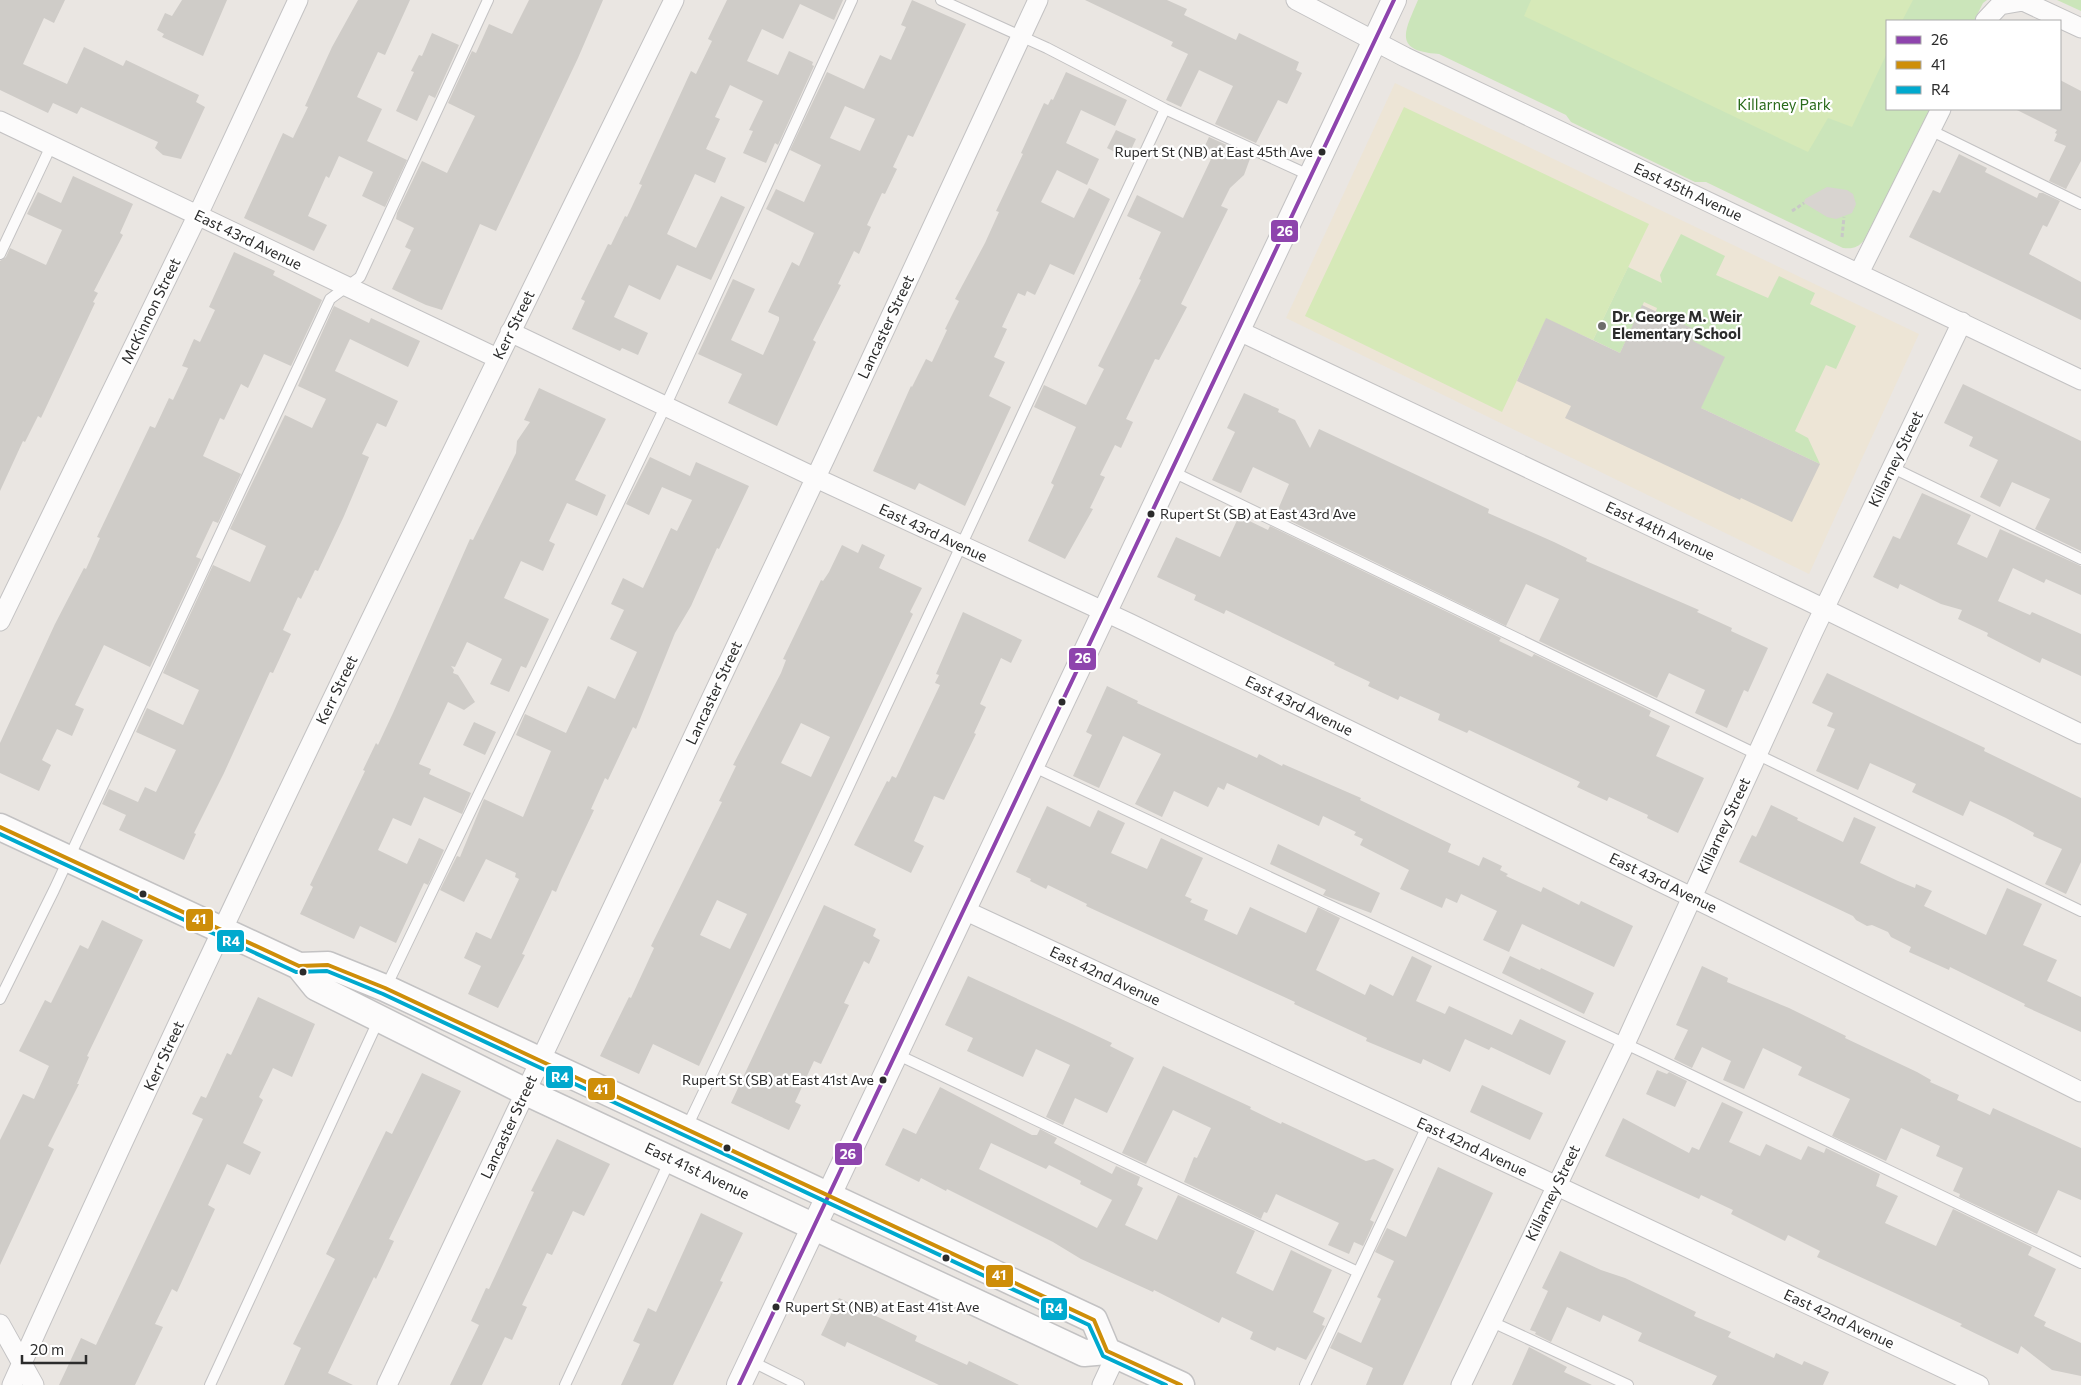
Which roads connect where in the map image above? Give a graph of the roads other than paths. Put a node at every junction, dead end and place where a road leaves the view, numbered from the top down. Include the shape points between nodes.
1 (298, 0) edge
2 (488, 0) edge
3 (674, 0) edge
4 (852, 0) edge
5 (940, 0) edge
6 (1038, 0) edge
7 (1296, 0) edge
8 (1394, 0) edge
9 (1986, 20) edge
10 (2081, 28) edge
11 (1020, 35) junction
12 (1375, 41) junction
13 (1165, 110) junction
14 (1940, 110) edge
15 (0, 121) edge
16 (1930, 130) junction
17 (51, 146) junction
18 (1311, 176) junction
19 (2081, 204) edge
20 (198, 216) junction
21 (0, 254) edge
22 (1859, 273) junction
23 (347, 287) junction
24 (1962, 322) junction
25 (1237, 330) junction
26 (510, 332) junction
27 (497, 358) junction
28 (2081, 380) edge
29 (665, 407) junction
30 (1891, 468) junction
31 (1172, 471) junction
32 (816, 478) junction
33 (960, 546) junction
34 (2081, 559) edge
35 (1824, 609) junction
36 (1104, 612) junction
37 (0, 621) edge
38 (2081, 734) edge
39 (1758, 754) junction
40 (1032, 766) junction
41 (0, 827) edge
42 (68, 859) junction
43 (1692, 898) junction
44 (964, 910) junction
45 (2081, 911) edge
46 (222, 931) junction
47 (299, 966) junction
48 (385, 988) junction
49 (0, 999) edge
50 (379, 1018) junction
51 (1625, 1044) junction
52 (896, 1054) junction
53 (540, 1061) junction
54 (526, 1092) junction
55 (2081, 1092) edge
56 (1427, 1126) junction
57 (686, 1130) junction
58 (671, 1159) junction
59 (1558, 1186) junction
60 (829, 1197) junction
61 (815, 1227) junction
62 (2081, 1264) edge
63 (1358, 1272) junction
64 (1490, 1321) junction
65 (0, 1324) edge
66 (1112, 1353) junction
67 (751, 1361) junction
68 (22, 1365) junction
69 (12, 1385) edge
70 (34, 1385) edge
71 (210, 1385) edge
72 (387, 1385) edge
73 (565, 1385) edge
74 (739, 1385) edge
75 (798, 1385) edge
76 (1102, 1385) edge
77 (1181, 1385) edge
78 (1305, 1385) edge
79 (1461, 1385) edge
80 (1628, 1385) edge
81 (1979, 1385) edge

1 - 20 street, McKinnon Street
2 - 23 lane via 360,278
3 - 26 street, Kerr Street
4 - 29 lane
5 - 11 lane
6 - 11 street, Lancaster Street
7 - 12 street, East 45th Avenue
8 - 12 street
9 - 10 street via 2000,5 2023,1
11 - 13 lane
11 - 32 street, Lancaster Street
12 - 18 street
12 - 22 street, East 45th Avenue
13 - 18 lane
13 - 33 lane
14 - 16 street
15 - 17 street, East 43rd Avenue
16 - 19 lane
16 - 22 street
17 - 20 street, East 43rd Avenue
17 - 21 lane
18 - 25 street
20 - 23 street, East 43rd Avenue
20 - 37 street, McKinnon Street
22 - 24 street, East 45th Avenue
23 - 27 street, East 43rd Avenue
23 - 42 lane via 330,300
24 - 28 street, East 45th Avenue
24 - 30 street, Killarney Street
25 - 31 street
25 - 35 street, East 44th Avenue
26 - 27 street, Kerr Street
26 - 29 street, East 43rd Avenue
27 - 46 street, Kerr Street
29 - 32 street, East 43rd Avenue
29 - 48 lane
30 - 34 lane
30 - 35 street, Killarney Street
31 - 36 street
31 - 39 lane
32 - 33 street, East 43rd Avenue
32 - 53 street, Lancaster Street
33 - 36 street, East 43rd Avenue
33 - 57 lane
35 - 38 street, East 44th Avenue
35 - 39 street, Killarney Street
36 - 40 street
36 - 43 street, East 43rd Avenue
39 - 43 street, Killarney Street
39 - 45 lane
40 - 44 street
40 - 51 lane
41 - 42 main road, East 41st Avenue
42 - 46 main road, East 41st Avenue
42 - 49 lane
43 - 51 street, Killarney Street
43 - 55 street, East 43rd Avenue
44 - 52 street
44 - 56 street, East 42nd Avenue
46 - 47 main road, East 41st Avenue
46 - 68 street, Kerr Street
47 - 48 main road, East 41st Avenue via 328,965
47 - 50 main road, East 41st Avenue via 316,987
48 - 53 main road, East 41st Avenue
50 - 54 main road, East 41st Avenue
50 - 71 lane
51 - 59 street, Killarney Street
51 - 62 lane
52 - 60 street
52 - 63 lane
53 - 54 street, Lancaster Street
53 - 57 main road, East 41st Avenue
54 - 58 main road, East 41st Avenue
54 - 72 street, Lancaster Street
56 - 59 street, East 42nd Avenue
56 - 63 lane
57 - 60 main road, East 41st Avenue
58 - 61 main road, East 41st Avenue
58 - 73 lane
59 - 64 street, Killarney Street
59 - 81 street, East 42nd Avenue
60 - 61 street
60 - 66 main road, East 41st Avenue via 1094,1320
61 - 66 main road, East 41st Avenue via 1084,1353
61 - 67 street
63 - 78 lane
64 - 79 street, Killarney Street
64 - 80 lane
65 - 68 street
66 - 76 street
66 - 77 main road, East 41st Avenue
67 - 74 street
67 - 75 lane
68 - 69 street, Kerr Street
68 - 70 street

